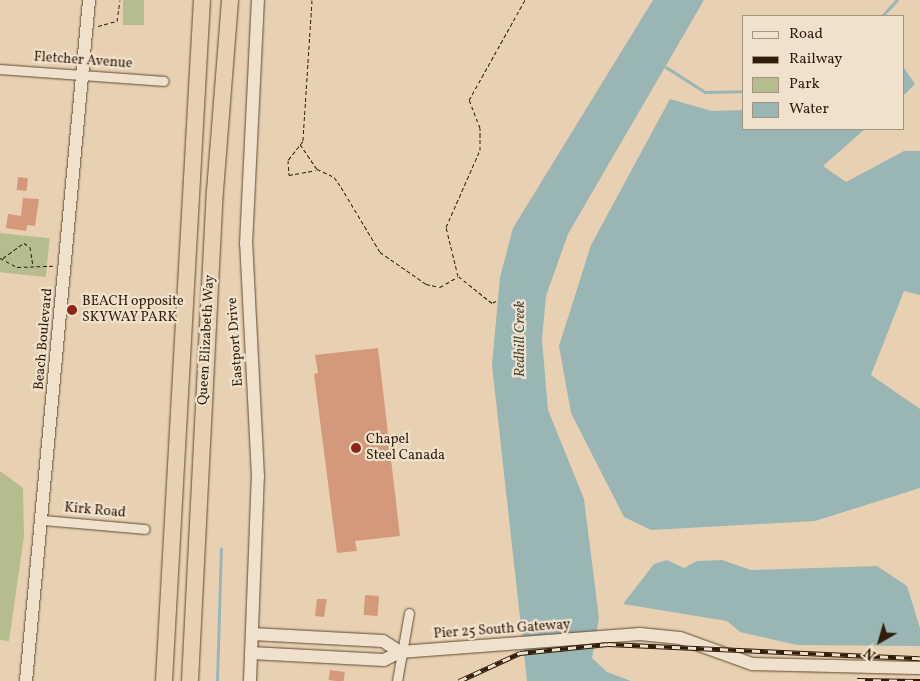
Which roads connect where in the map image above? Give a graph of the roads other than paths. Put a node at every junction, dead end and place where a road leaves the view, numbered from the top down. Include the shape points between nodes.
1 (89, 0) edge
2 (189, 0) edge
3 (202, 0) edge
4 (230, 0) edge
5 (258, 0) edge
6 (200, 33) junction
7 (0, 69) edge
8 (82, 75) junction
9 (164, 81) dead end
10 (42, 520) junction
11 (145, 529) dead end
12 (409, 613) dead end
13 (252, 634) junction
14 (400, 652) junction
15 (251, 654) junction
16 (920, 668) edge
17 (26, 681) edge
18 (164, 681) edge
19 (190, 681) edge
20 (250, 681) edge
21 (397, 681) edge

1 - 8 street, Beach Boulevard
2 - 6 highway
3 - 6 highway, Queen Elizabeth Way
4 - 19 highway, Queen Elizabeth Way via 214,201
5 - 13 street, Eastport Drive via 246,244 258,439
6 - 18 highway, Queen Elizabeth Way
7 - 8 street, Fletcher Avenue
8 - 9 street, Fletcher Avenue
8 - 10 street, Beach Boulevard
10 - 11 street, Kirk Road
10 - 17 street, Beach Boulevard
12 - 14 street
13 - 14 street via 382,641
13 - 15 street, Eastport Drive
14 - 15 street, Pier 25 South Gateway via 384,660
14 - 16 street, Pier 25 South Gateway via 667,634 736,661 772,666
14 - 21 street
15 - 20 street, Eastport Drive

